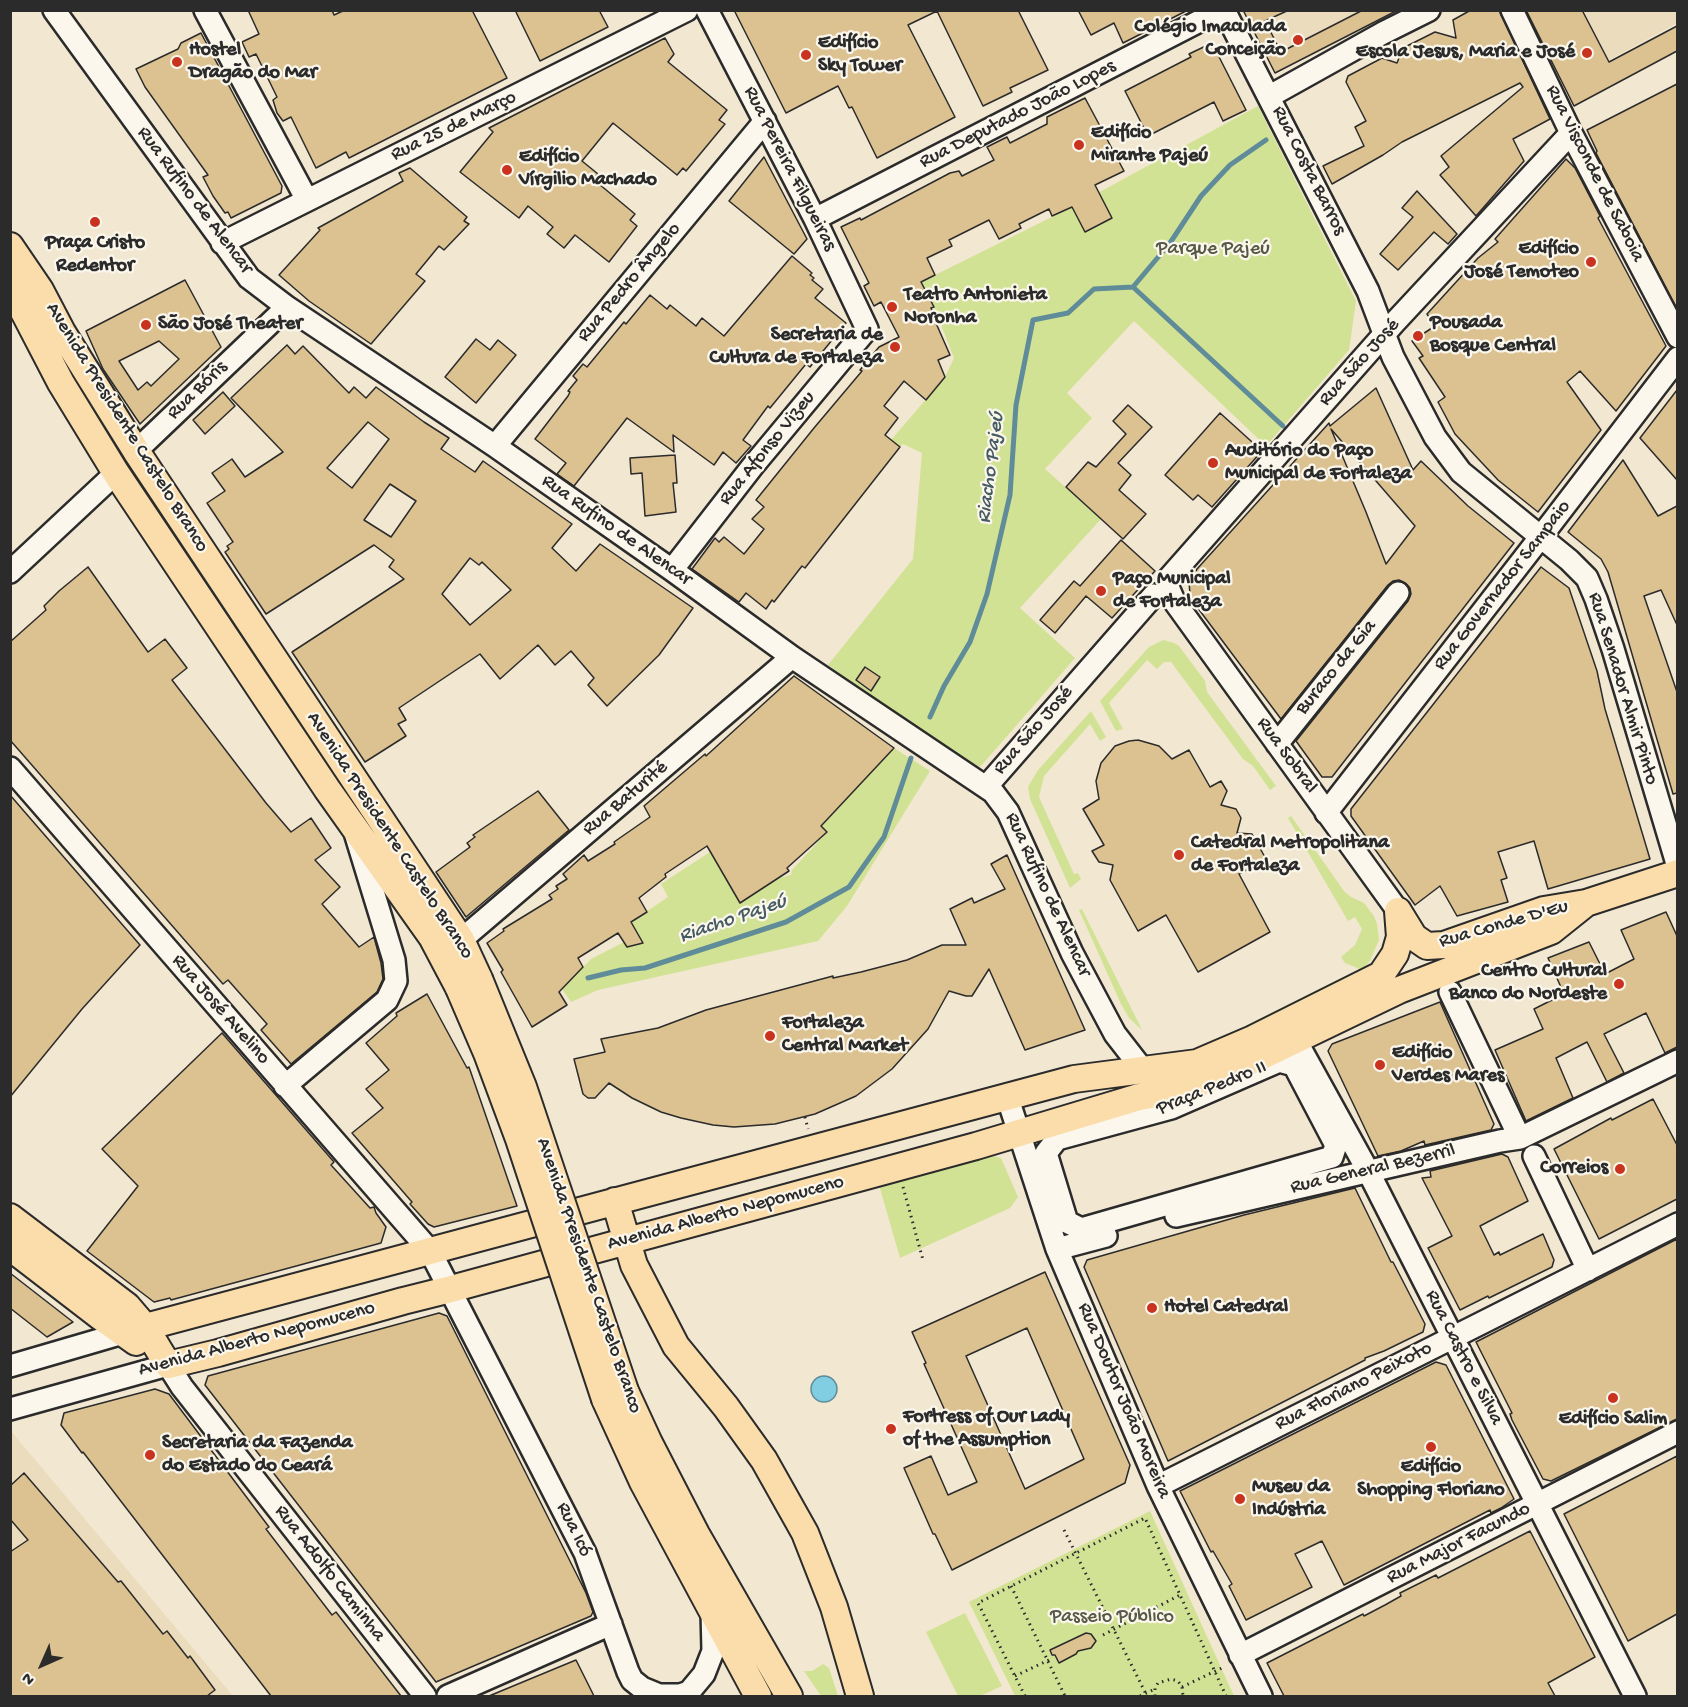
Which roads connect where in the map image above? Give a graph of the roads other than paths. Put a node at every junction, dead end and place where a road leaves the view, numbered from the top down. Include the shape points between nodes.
1 (54, 10) edge
2 (205, 10) edge
3 (687, 10) edge
4 (707, 10) edge
5 (1223, 10) edge
6 (1429, 10) edge
7 (1512, 10) edge
8 (1270, 96) junction
9 (765, 121) junction
10 (1571, 133) junction
11 (307, 200) junction
12 (815, 219) junction
13 (222, 243) junction
14 (10, 246) edge
15 (10, 285) edge
16 (287, 307) junction
17 (867, 329) joint
18 (1385, 335) junction
19 (1677, 337) edge
20 (1677, 358) edge
21 (495, 446) junction
22 (136, 451) junction
23 (116, 472) junction
24 (1541, 537) junction
25 (672, 570) junction
26 (10, 573) edge
27 (1398, 593) dead end
28 (1154, 596) dead end
29 (1174, 601) joint
30 (792, 657) junction
31 (1277, 744) junction
32 (10, 768) edge
33 (986, 786) junction
34 (1326, 813) junction
35 (351, 821) junction
36 (1677, 867) edge
37 (1677, 873) edge
38 (1586, 903) junction
39 (1398, 911) junction
40 (461, 940) junction
41 (469, 984) junction
42 (1450, 992) dead end
43 (1291, 1031) junction
44 (1677, 1060) edge
45 (1143, 1070) junction
46 (285, 1086) junction
47 (1007, 1096) junction
48 (1515, 1128) dead end
49 (1019, 1133) junction
50 (1534, 1156) dead end
51 (1368, 1171) junction
52 (615, 1201) junction
53 (10, 1217) edge
54 (1067, 1222) joint
55 (1677, 1224) edge
56 (627, 1240) junction
57 (10, 1247) edge
58 (1057, 1249) junction
59 (430, 1251) junction
60 (1588, 1270) junction
61 (451, 1289) junction
62 (134, 1330) junction
63 (1452, 1338) junction
64 (168, 1365) junction
65 (10, 1366) edge
66 (615, 1395) junction
67 (10, 1409) edge
68 (1677, 1432) edge
69 (1158, 1486) junction
70 (1538, 1504) junction
71 (711, 1610) junction
72 (611, 1624) junction
73 (1241, 1656) junction
74 (425, 1696) edge
75 (448, 1696) edge
76 (758, 1696) edge
77 (789, 1696) edge
78 (860, 1696) edge
79 (1261, 1696) edge
80 (1635, 1696) edge

1 - 13 street, Rua Rufino de Alencar
2 - 11 street
3 - 11 street, Rua 25 de Março
4 - 9 street, Rua Pereira Filgueiras
5 - 8 street, Rua Costa Barros
5 - 12 street, Rua Deputado João Lopes
6 - 8 street
7 - 10 street, Rua Visconde de Saboia
8 - 18 street, Rua Costa Barros via 1368,291
9 - 12 street, Rua Pereira Filgueiras
9 - 21 street, Rua Pedro Ângelo
10 - 18 street, Rua São José
10 - 19 street, Rua Visconde de Saboia
11 - 13 street, Rua 25 de Março
12 - 17 street, Rua Pereira Filgueiras
13 - 16 street, Rua Rufino de Alencar via 249,278
14 - 22 main road, Avenida Presidente Castelo Branco
15 - 23 main road, Avenida Presidente Castelo Branco via 61,383
16 - 21 street, Rua Rufino de Alencar
16 - 22 street, Rua Bóris
17 - 25 street, Rua Afonso Vizeu
18 - 24 street, Rua Senador Almir Pinto via 1446,454 1461,472
18 - 29 street, Rua São José via 1169,578
20 - 24 street, Rua Governador Sampaio
21 - 25 street, Rua Rufino de Alencar
22 - 40 main road, Avenida Presidente Castelo Branco
23 - 26 street
23 - 35 main road, Avenida Presidente Castelo Branco
24 - 34 street, Rua Governador Sampaio
24 - 36 street, Rua Senador Almir Pinto via 1587,579 1596,599
25 - 30 street, Rua Rufino de Alencar
27 - 31 street, Buraco da Gia
28 - 33 street, Rua São José
29 - 31 street, Rua Sobral
30 - 33 street, Rua Rufino de Alencar
30 - 40 street, Rua Baturité
31 - 34 street, Rua Sobral
32 - 46 street, Rua José Avelino
33 - 45 street, Rua Rufino de Alencar via 1008,812 1072,952 1115,1034
34 - 39 street, Rua Sobral
35 - 41 main road, Avenida Presidente Castelo Branco
35 - 46 street via 394,960 396,981 387,1000
37 - 38 main road, Rua Conde D'Eu
38 - 39 main road, Rua Conde D'Eu via 1544,910 1444,945 1427,946 1414,937
38 - 43 main road, Rua Conde D'Eu via 1551,931
39 - 43 main road via 1400,938 1381,975
40 - 41 main road, Avenida Presidente Castelo Branco
41 - 66 main road, Avenida Presidente Castelo Branco, bridge via 487,1053
42 - 48 street
43 - 45 main road, Avenida Alberto Nepomuceno via 1197,1063
43 - 49 main road, Avenida Alberto Nepomuceno via 1185,1089 1139,1097
43 - 51 street, Rua Castro e Silva
44 - 51 street, Rua General Bezerril via 1520,1138
45 - 47 main road, Avenida Alberto Nepomuceno via 1074,1079
46 - 59 street, Rua José Avelino
47 - 49 street, Rua Doutor João Moreira
47 - 52 main road, Avenida Alberto Nepomuceno
49 - 56 main road, Avenida Alberto Nepomuceno
49 - 58 street, Rua Doutor João Moreira
50 - 60 street
51 - 58 street, Rua General Bezerril via 1196,1210
51 - 63 street, Rua Castro e Silva
52 - 56 main road
52 - 59 main road, Avenida Alberto Nepomuceno
53 - 62 main road via 127,1306
54 - 54 street, Praça Pedro II via 1081,1229 1332,1157 1336,1145 1294,1065 1279,1061 1171,1108 1057,1139 1046,1153
55 - 60 street, Rua Floriano Peixoto
56 - 61 main road, Avenida Alberto Nepomuceno
56 - 78 main road via 634,1265 676,1346 764,1460 806,1533 834,1607
57 - 62 main road
58 - 69 street, Rua Doutor João Moreira
59 - 61 street, Rua Icó
59 - 62 main road, Avenida Alberto Nepomuceno
60 - 63 street, Rua Floriano Peixoto
61 - 64 main road, Avenida Alberto Nepomuceno
61 - 72 street, Rua Icó via 581,1545
62 - 64 main road
62 - 65 street, Avenida Alberto Nepomuceno
63 - 69 street, Rua Floriano Peixoto
63 - 70 street, Rua Castro e Silva
64 - 67 street, Avenida Alberto Nepomuceno
64 - 74 street, Rua Adolfo Caminha
66 - 71 main road, Avenida Presidente Castelo Branco via 642,1482
66 - 77 main road, Avenida Presidente Castelo Branco via 649,1443
68 - 70 street, Rua Major Facundo
69 - 73 street, Rua Doutor João Moreira
70 - 73 street, Rua Major Facundo
70 - 80 street, Rua Castro e Silva
71 - 72 street, Rua Icó via 713,1651 698,1682 680,1695 659,1695 632,1680
71 - 76 main road, Avenida Presidente Castelo Branco
72 - 75 street
73 - 79 street, Rua Doutor João Moreira

